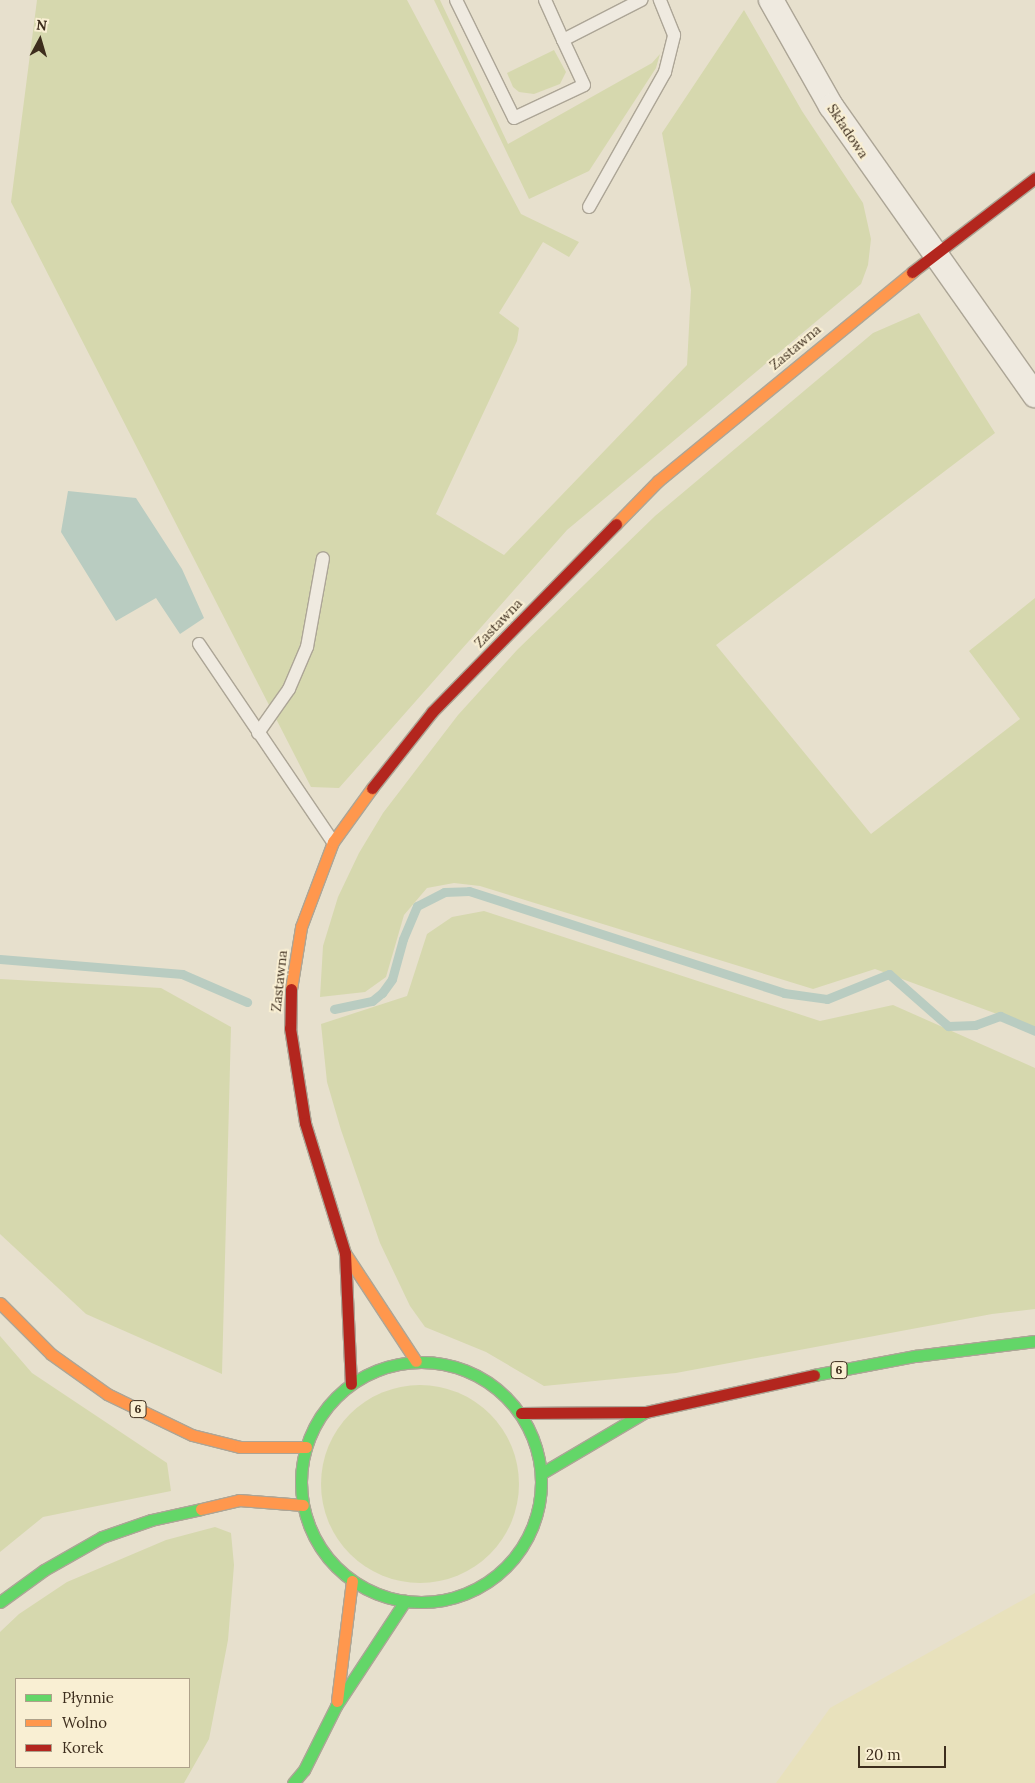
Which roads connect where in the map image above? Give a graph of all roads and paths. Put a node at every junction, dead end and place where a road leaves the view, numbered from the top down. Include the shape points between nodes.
1 (456, 0) edge
2 (545, 0) edge
3 (641, 0) edge
4 (660, 0) edge
5 (771, 0) edge
6 (563, 40) junction
7 (1035, 178) edge
8 (589, 207) dead end
9 (934, 256) junction
10 (1035, 395) edge
11 (323, 558) dead end
12 (199, 644) dead end
13 (258, 733) junction
14 (332, 842) junction
15 (345, 1253) junction
16 (0, 1303) edge
17 (1035, 1341) edge
18 (416, 1361) junction
19 (350, 1384) junction
20 (646, 1412) junction
21 (521, 1413) junction
22 (306, 1447) junction
23 (542, 1473) junction
24 (303, 1505) junction
25 (352, 1581) junction
26 (406, 1601) junction
27 (0, 1602) edge
28 (336, 1706) junction
29 (293, 1783) edge

1 - 6 lane via 514,118 584,85
2 - 6 lane
3 - 6 lane
4 - 8 lane via 674,35 665,72
5 - 9 street, Składowa via 831,106
7 - 9 main road, Zastawna
9 - 10 street, Składowa
9 - 14 main road, Zastawna via 854,317 658,481 432,712 382,772
11 - 13 lane via 307,647 289,688
12 - 13 lane
13 - 14 lane
14 - 15 main road, Zastawna via 301,926 292,974 290,1028 294,1070 305,1123
15 - 18 main road, Zastawna
15 - 19 main road, Zastawna
16 - 22 main road, 6 via 51,1354 107,1394 192,1435 240,1447
17 - 20 main road, 6 via 915,1356 765,1384
18 - 19 main road via 381,1368
18 - 21 main road via 446,1364 475,1374 500,1391
19 - 22 main road via 323,1412
20 - 21 main road, 6
20 - 23 main road, 6
21 - 23 main road via 535,1442
22 - 24 main road via 301,1476
23 - 26 main road via 540,1503 531,1532 515,1558 498,1574 466,1594 436,1602
24 - 25 main road via 329,1560
24 - 27 main road via 239,1500 151,1520 102,1537 44,1570
25 - 26 main road via 377,1594
25 - 28 main road
26 - 28 main road
28 - 29 main road via 304,1770

